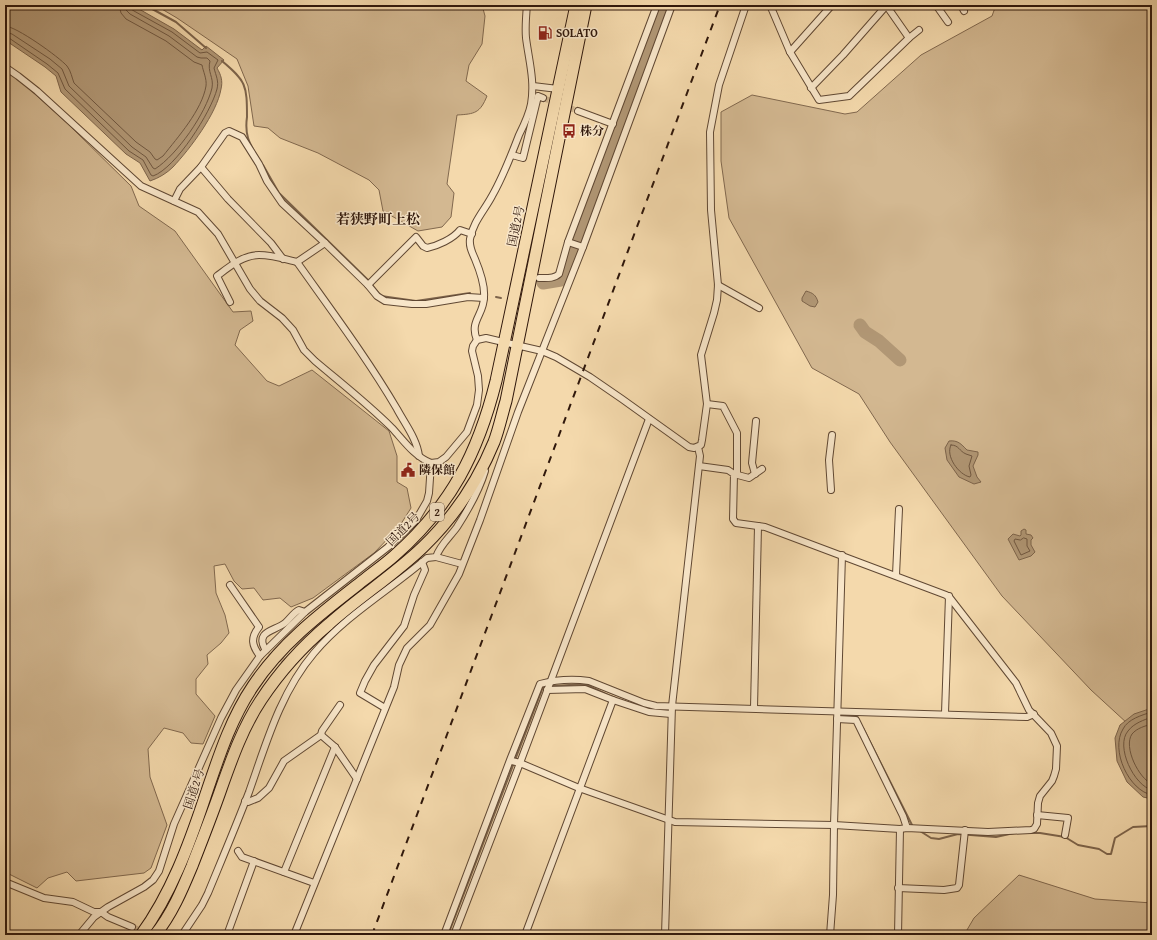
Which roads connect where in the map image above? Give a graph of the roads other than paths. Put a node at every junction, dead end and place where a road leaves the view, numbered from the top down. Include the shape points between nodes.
1 (528, 5) edge
2 (576, 5) edge
3 (586, 5) edge
4 (657, 5) edge
5 (672, 5) edge
6 (746, 5) edge
7 (778, 5) edge
8 (832, 5) edge
9 (886, 5) edge
10 (936, 5) edge
11 (771, 8) edge
12 (948, 22) dead end
13 (919, 30) dead end
14 (909, 38) junction
15 (790, 52) junction
16 (5, 67) edge
17 (533, 86) junction
18 (811, 88) junction
19 (558, 89) junction
20 (543, 98) dead end
21 (578, 111) tunnel mouth
22 (613, 124) junction
23 (512, 155) junction
24 (201, 167) junction
25 (174, 201) junction
26 (472, 234) junction
27 (569, 242) junction
28 (325, 243) junction
29 (582, 247) junction
30 (283, 259) junction
31 (297, 262) junction
32 (235, 263) junction
33 (539, 278) dead end
34 (370, 283) junction
35 (718, 285) junction
36 (484, 298) junction
37 (230, 302) dead end
38 (759, 308) dead end
39 (477, 340) junction
40 (505, 342) junction
41 (518, 345) junction
42 (542, 351) junction
43 (707, 404) junction
44 (649, 419) junction
45 (756, 421) dead end
46 (832, 435) dead end
47 (698, 447) junction
48 (419, 456) junction
49 (488, 456) junction
50 (431, 463) junction
51 (699, 466) junction
52 (762, 469) dead end
53 (735, 474) junction
54 (755, 474) junction
55 (831, 490) dead end
56 (899, 509) dead end
57 (758, 526) junction
58 (842, 556) junction
59 (436, 557) junction
60 (422, 562) junction
61 (462, 564) junction
62 (896, 575) junction
63 (230, 585) dead end
64 (949, 596) junction
65 (305, 612) junction
66 (265, 649) dead end
67 (260, 656) junction
68 (294, 667) tunnel mouth
69 (302, 669) junction
70 (550, 682) junction
71 (547, 690) junction
72 (613, 700) junction
73 (340, 705) dead end
74 (672, 706) junction
75 (385, 708) junction
76 (754, 708) junction
77 (837, 711) junction
78 (945, 713) junction
79 (672, 714) junction
80 (1034, 714) junction
81 (837, 719) junction
82 (321, 735) junction
83 (335, 748) junction
84 (516, 762) junction
85 (357, 779) junction
86 (579, 788) junction
87 (245, 801) junction
88 (1037, 815) junction
89 (669, 820) junction
90 (834, 826) junction
91 (904, 828) junction
92 (965, 833) junction
93 (1065, 835) dead end
94 (238, 851) dead end
95 (254, 861) junction
96 (284, 872) junction
97 (5, 882) edge
98 (314, 883) junction
99 (898, 888) junction
100 (101, 912) junction
101 (132, 927) tunnel mouth
102 (79, 935) edge
103 (141, 935) edge
104 (155, 935) edge
105 (182, 935) edge
106 (227, 935) edge
107 (294, 935) edge
108 (444, 935) edge
109 (454, 935) edge
110 (524, 935) edge
111 (665, 935) edge
112 (830, 935) edge
113 (898, 935) edge

1 - 17 street via 526,37
2 - 19 highway, 国道2号 / 2
3 - 41 highway, 国道2号 / 2
4 - 22 street
5 - 29 street
6 - 35 street via 719,85 710,132 711,210
7 - 11 street
8 - 15 street
9 - 14 street
9 - 18 street
10 - 12 street
11 - 15 street
13 - 14 street
14 - 18 street via 849,96 819,100
15 - 18 street
16 - 25 street via 37,91 141,186
17 - 19 street
17 - 23 street via 531,105
19 - 40 highway, 国道2号 / 2
20 - 23 street via 538,96 523,158
21 - 22 street
22 - 27 street
23 - 26 street via 492,196 476,220
24 - 25 street via 180,189
24 - 28 street via 225,133 229,131 242,137 282,203
24 - 30 street
25 - 32 street via 198,212 209,222
26 - 34 street via 460,230 443,242 427,248 416,238
26 - 36 street via 470,250 479,271
27 - 29 street
27 - 33 street via 560,274 551,278
28 - 31 street
28 - 34 street
29 - 42 street
30 - 31 street
30 - 32 street via 259,255
31 - 48 street via 377,377 413,438
32 - 37 street via 217,276
32 - 48 street via 250,289 293,330 304,350 392,428
34 - 36 street via 377,296 385,300 412,304 468,297
35 - 38 street
35 - 43 street via 714,313 700,355
36 - 39 street via 474,328
39 - 40 street via 486,338
39 - 50 street via 472,351 479,390 477,405 467,432 446,457 439,462
40 - 41 street
40 - 103 highway, 国道2号 / 2 via 488,413 468,463 443,505 421,531 393,557 318,616 274,657 241,705 223,742 177,872 161,905
41 - 42 street
41 - 49 highway, 国道2号 / 2 via 504,407
42 - 44 street via 590,377
42 - 61 street
43 - 47 street via 702,440
43 - 53 street via 723,406 734,424 737,433
44 - 47 street via 689,447
44 - 70 street
45 - 54 street via 752,463
46 - 55 street via 829,460
47 - 51 street
48 - 50 street
49 - 59 street via 485,473 473,499 438,550
49 - 104 highway, 国道2号 / 2 via 470,489 442,528 386,579 329,624 285,668 261,700 236,749 182,891
50 - 65 street via 427,501 416,520 388,548
51 - 53 street via 728,470
51 - 74 street
52 - 54 street
53 - 54 street via 749,478
53 - 57 street via 733,522
56 - 62 street
57 - 58 street
57 - 76 street
58 - 62 street
58 - 77 street
59 - 60 street via 427,558
59 - 61 street
60 - 69 street via 340,626
60 - 75 street via 425,570 404,626 374,665 360,693
61 - 75 street via 430,625 407,648 402,657
62 - 64 street
63 - 67 street via 259,627 252,639 253,646
64 - 78 street
64 - 80 street via 1016,683 1029,710
65 - 66 street via 299,610 281,626 265,633 262,638
65 - 67 street
67 - 100 street via 236,690 221,718 174,824 159,871 144,887
68 - 69 street
69 - 87 street via 286,694
70 - 71 street
70 - 74 street via 582,680 644,703
70 - 108 street via 540,684
71 - 72 street via 585,689
71 - 84 street
72 - 79 street via 649,712
72 - 86 street
73 - 82 street
74 - 76 street
74 - 79 street
75 - 85 street
76 - 77 street
77 - 78 street
77 - 81 street
78 - 80 street via 1027,717
79 - 89 street
80 - 88 street via 1051,734 1057,746 1054,776 1040,796
81 - 90 street
81 - 91 street via 856,720 903,816
82 - 83 street
82 - 87 street via 284,761 269,788 258,798
83 - 85 street
83 - 96 street
84 - 86 street
84 - 109 street
85 - 98 street
86 - 89 street
86 - 110 street
87 - 105 street via 208,893
88 - 92 street via 1037,824 1031,830
88 - 93 street via 1068,818
89 - 90 street
89 - 111 street
90 - 91 street
90 - 112 street
91 - 92 street
91 - 99 street
92 - 99 street via 957,888
94 - 95 street via 242,856
95 - 96 street
95 - 106 street
96 - 98 street
97 - 100 street via 44,898 73,902 94,912
98 - 107 street
99 - 113 street
100 - 101 street
100 - 102 street

